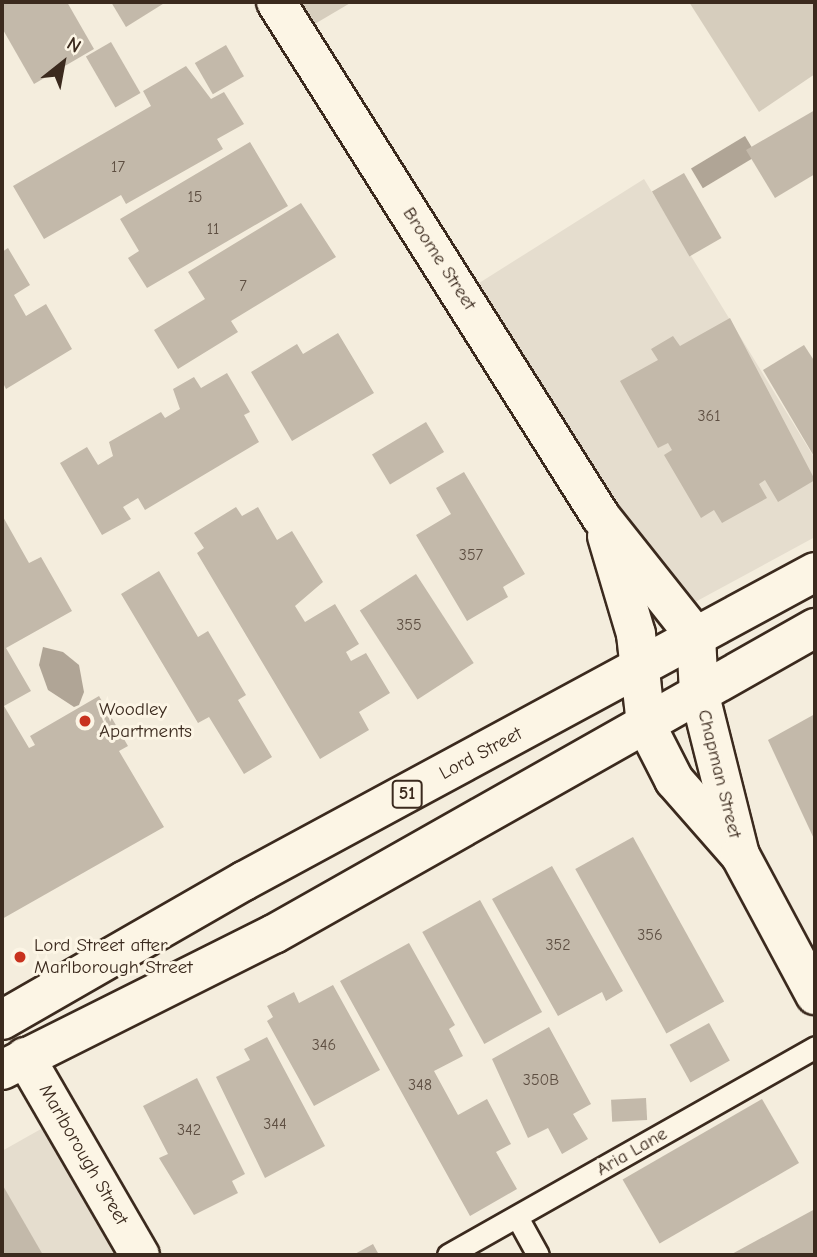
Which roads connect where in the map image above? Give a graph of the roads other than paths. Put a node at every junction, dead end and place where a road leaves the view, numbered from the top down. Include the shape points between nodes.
1 (276, 2) edge
2 (601, 517) junction
3 (815, 572) edge
4 (815, 628) edge
5 (696, 637) junction
6 (641, 669) junction
7 (699, 692) junction
8 (646, 725) junction
9 (740, 855) junction
10 (815, 995) edge
11 (2, 1020) edge
12 (815, 1047) edge
13 (13, 1063) edge
14 (517, 1217) junction
15 (140, 1255) edge
16 (448, 1255) edge
17 (538, 1255) edge

1 - 2 main road, Broome Street
2 - 5 main road, Broome Street
2 - 6 main road, Broome Street via 636,634
3 - 5 main road, Lord Street / 51
4 - 7 main road
5 - 6 main road, Lord Street / 51
5 - 7 main road
6 - 8 main road, Broome Street
6 - 11 main road, Lord Street / 51 via 244,881
7 - 8 main road
7 - 9 main road, Chapman Street
8 - 9 main road, Chapman Street via 674,780
8 - 13 main road via 274,934
9 - 10 main road, Chapman Street
12 - 14 lane, Aria Lane
13 - 15 main road, Marlborough Street
14 - 16 lane, Aria Lane
14 - 17 lane

